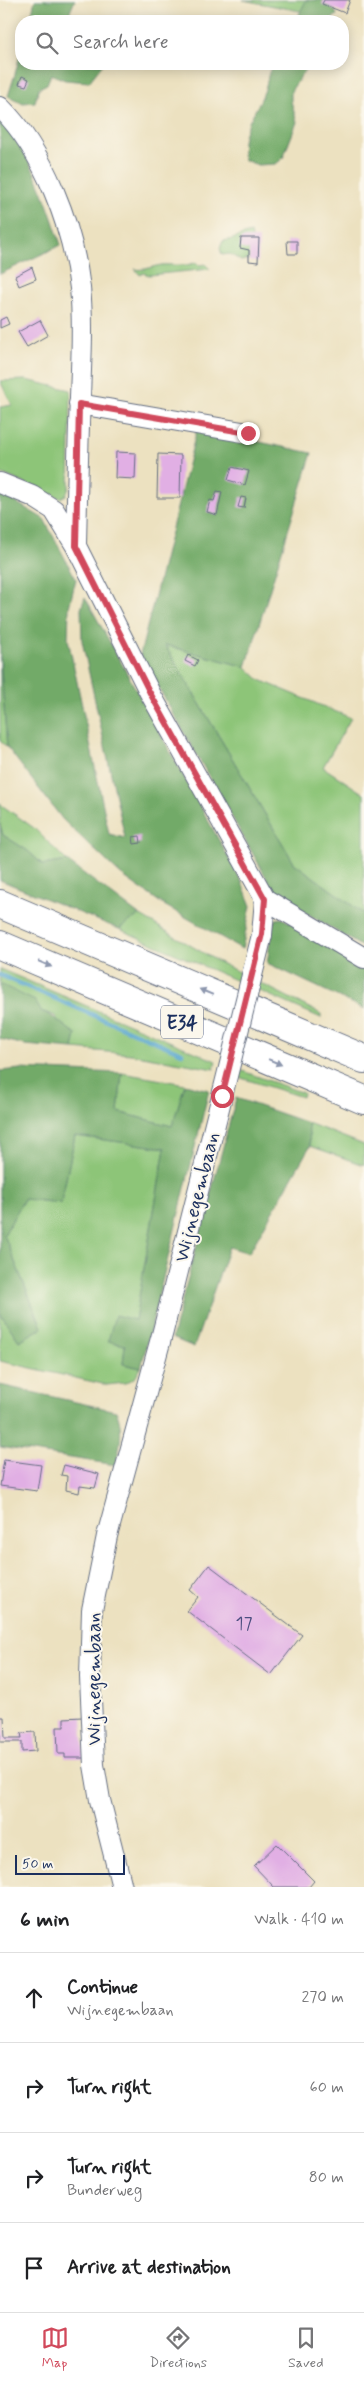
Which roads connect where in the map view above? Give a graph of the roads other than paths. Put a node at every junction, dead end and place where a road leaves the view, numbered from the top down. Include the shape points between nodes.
1 (0, 107) edge
2 (79, 404) junction
3 (248, 433) dead end
4 (0, 483) edge
5 (76, 546) junction
6 (265, 899) junction
7 (0, 904) edge
8 (0, 945) edge
9 (364, 958) edge
10 (364, 1059) edge
11 (364, 1100) edge
12 (122, 1887) edge

1 - 2 street via 43,166 70,242 82,326
2 - 3 street
2 - 5 street
4 - 5 street via 32,496 54,510
5 - 6 street via 150,693
6 - 9 street
6 - 12 street, Wijnegembaan, bridge via 262,934 107,1536 92,1610 90,1669 94,1765
10 -> 7 highway, E34
8 -> 11 highway, E34

